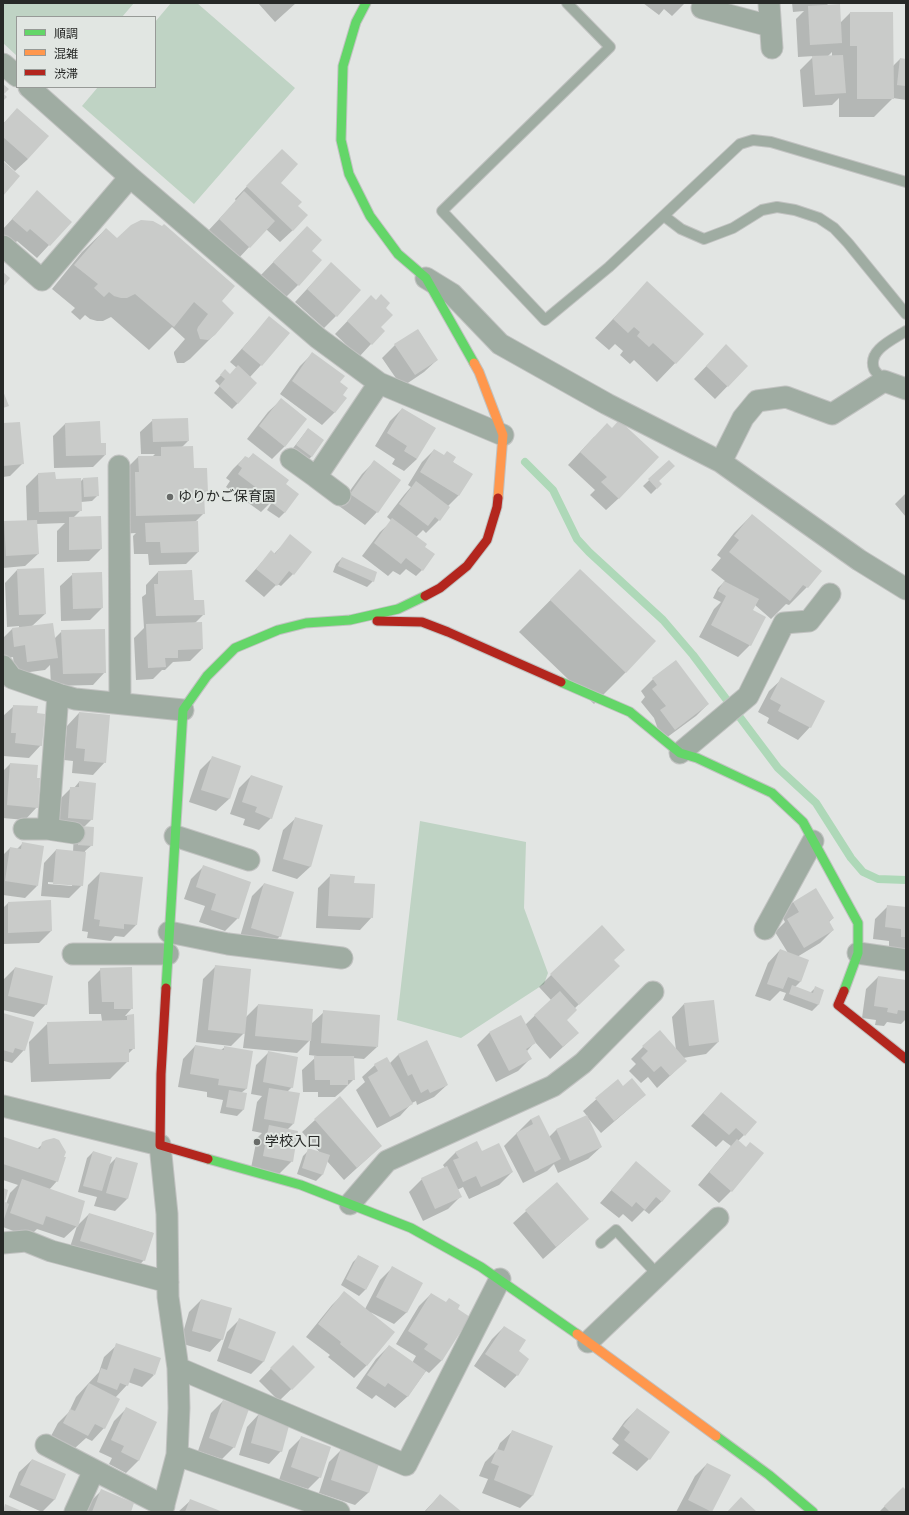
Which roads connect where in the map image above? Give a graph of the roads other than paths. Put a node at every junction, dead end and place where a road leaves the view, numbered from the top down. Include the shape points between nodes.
1 (366, 3) edge
2 (567, 3) edge
3 (769, 3) edge
4 (702, 8) dead end
5 (770, 26) junction
6 (772, 48) dead end
7 (3, 64) edge
8 (16, 75) edge
9 (30, 88) edge
10 (130, 178) junction
11 (906, 182) edge
12 (664, 216) junction
13 (3, 246) edge
14 (426, 278) junction
15 (906, 314) edge
16 (906, 331) edge
17 (884, 381) junction
18 (379, 383) junction
19 (906, 389) edge
20 (503, 435) junction
21 (290, 459) dead end
22 (721, 462) junction
23 (120, 466) dead end
24 (316, 477) junction
25 (340, 495) dead end
26 (906, 589) edge
27 (830, 594) dead end
28 (350, 620) junction
29 (3, 666) edge
30 (58, 694) junction
31 (120, 703) junction
32 (183, 710) junction
33 (680, 753) junction
34 (24, 829) dead end
35 (48, 829) junction
36 (74, 833) dead end
37 (175, 836) junction
38 (813, 841) junction
39 (249, 860) dead end
40 (765, 929) dead end
41 (169, 932) junction
42 (73, 954) dead end
43 (168, 954) junction
44 (858, 954) junction
45 (342, 958) dead end
46 (906, 960) edge
47 (654, 992) dead end
48 (906, 1060) edge
49 (3, 1106) edge
50 (160, 1145) junction
51 (350, 1204) junction
52 (718, 1218) dead end
53 (3, 1243) edge
54 (601, 1243) dead end
55 (658, 1275) junction
56 (500, 1280) junction
57 (168, 1282) junction
58 (588, 1342) junction
59 (178, 1368) junction
60 (46, 1444) dead end
61 (177, 1455) junction
62 (94, 1470) junction
63 (163, 1509) edge
64 (75, 1512) edge
65 (339, 1512) edge
66 (813, 1512) edge

1 - 14 street via 356,22 343,66 341,140 349,174 370,216 398,254
2 - 12 lane via 610,47 442,210 545,320 609,267
3 - 5 street
4 - 5 street
5 - 6 street
7 - 8 street
9 - 10 street
10 - 13 street via 42,280
10 - 18 street via 318,338
11 - 12 lane via 771,142 753,140 740,144
12 - 15 lane via 681,229 704,238 733,228 762,210 777,207 819,218 834,228 848,243
14 - 20 street via 479,372
14 - 22 street via 452,294 500,344 607,404
16 - 17 lane via 882,346 874,358 874,369
17 - 19 street
17 - 22 street via 832,414 786,397 757,401 743,418
18 - 20 street
18 - 24 street
20 - 28 street via 497,507 488,540 467,566 440,588 398,609
21 - 24 street
22 - 26 street via 859,560
23 - 31 street
24 - 25 street
27 - 33 street via 809,621 784,623 748,696
28 - 32 street via 306,623 278,630 235,648 208,676
28 - 33 street via 422,622 448,632 630,712
29 - 30 street via 12,678
30 - 31 street via 75,699
30 - 35 street
31 - 32 street
32 - 37 street
33 - 38 street via 697,758 772,793 803,822
34 - 35 street
35 - 36 street
37 - 39 street
37 - 41 street
38 - 40 street
38 - 44 street via 858,923
41 - 43 street
41 - 45 street via 228,944
42 - 43 street
43 - 50 street
44 - 46 street
44 - 48 street via 838,1005
47 - 51 street via 583,1063 553,1086 387,1161
49 - 50 street
50 - 51 street via 301,1185
50 - 57 street via 167,1214
51 - 56 street via 411,1228
52 - 55 street
53 - 57 street via 26,1241 51,1251
54 - 55 lane via 616,1230
55 - 58 street
56 - 58 street
56 - 59 street via 406,1465
57 - 59 street
58 - 66 street via 769,1475
59 - 61 street
60 - 62 street
61 - 63 street
61 - 65 street
62 - 63 street
62 - 64 street

